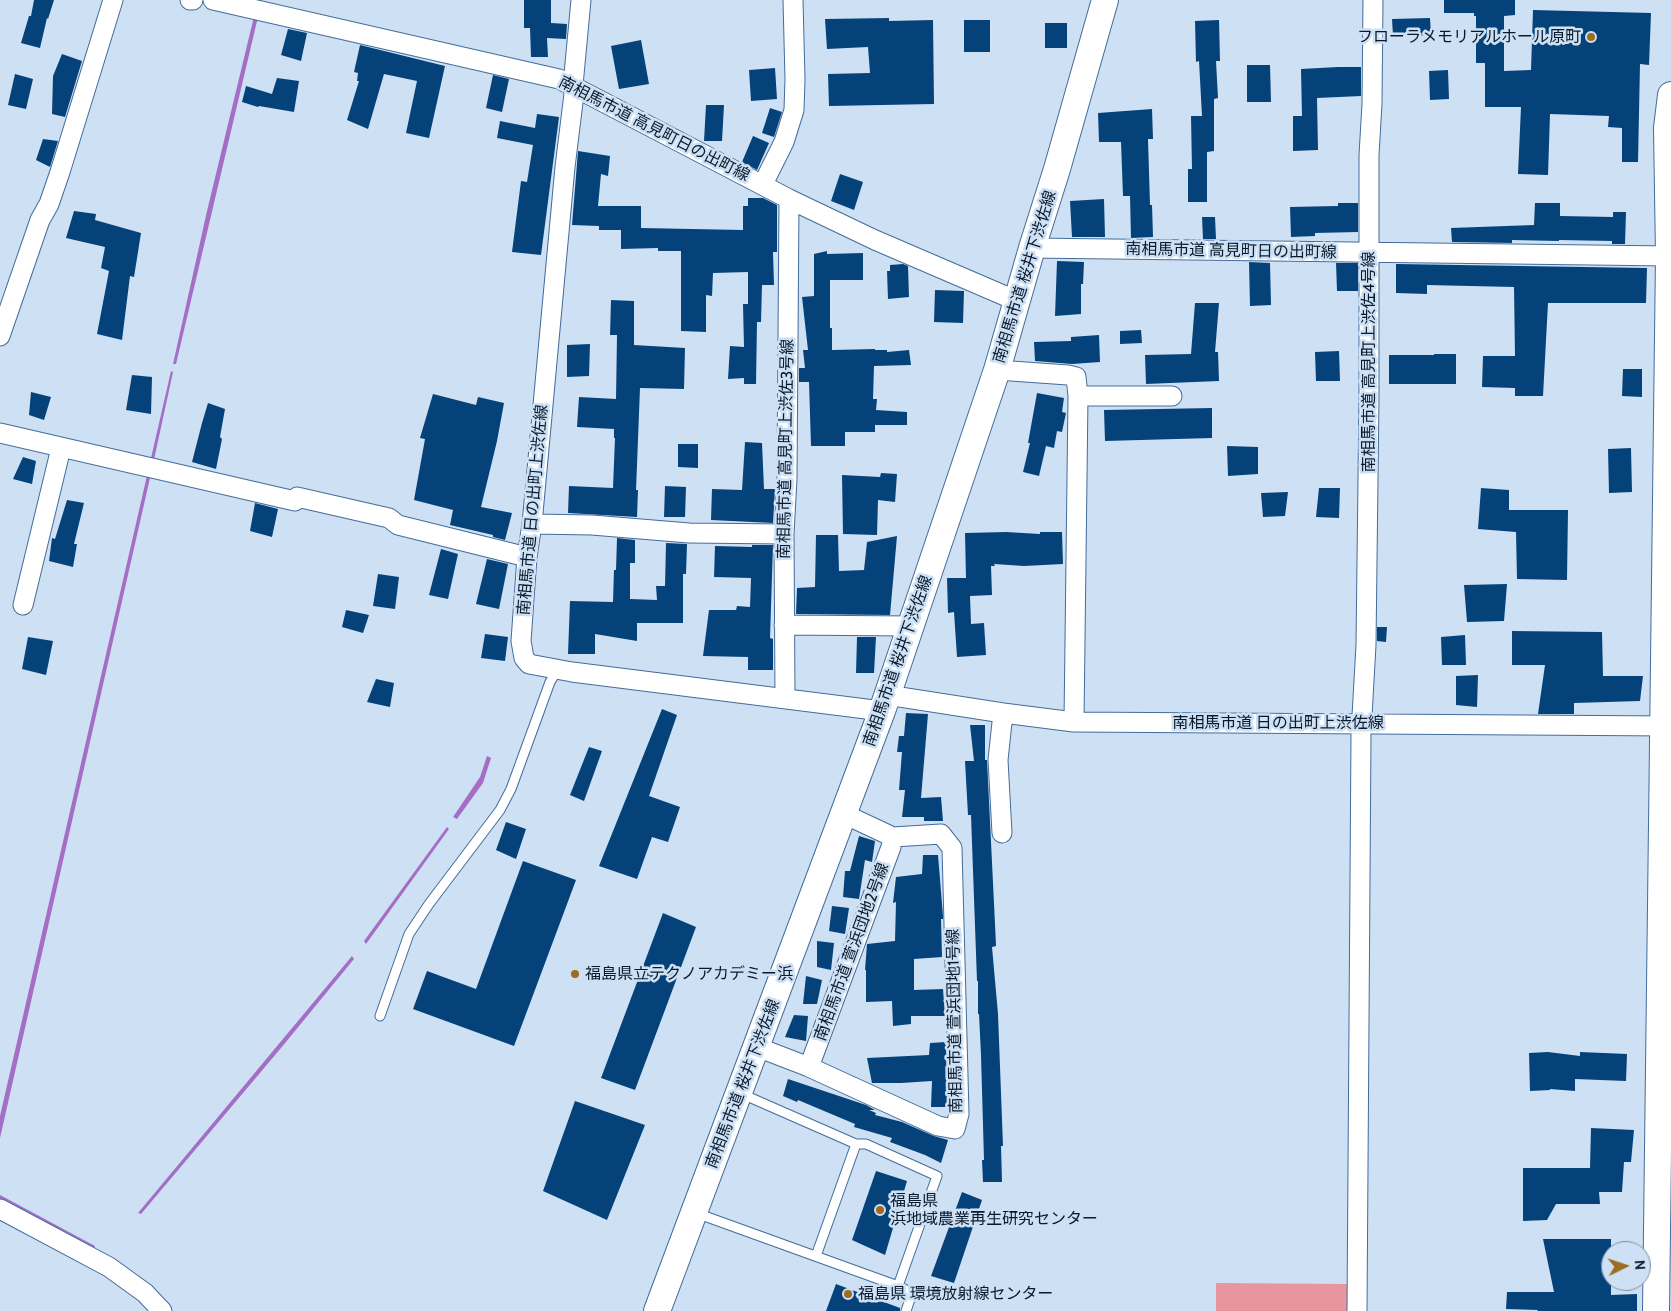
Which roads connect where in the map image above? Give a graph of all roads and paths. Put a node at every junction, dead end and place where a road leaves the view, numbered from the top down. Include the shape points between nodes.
1 (113, 0) edge
2 (213, 0) edge
3 (581, 0) edge
4 (793, 0) edge
5 (1105, 0) edge
6 (1373, 0) edge
7 (573, 85) junction
8 (1671, 95) edge
9 (763, 184) junction
10 (789, 199) junction
11 (1032, 248) junction
12 (1369, 253) junction
13 (1670, 256) edge
14 (1017, 301) junction
15 (0, 336) edge
16 (997, 370) junction
17 (1078, 396) junction
18 (1172, 396) dead end
19 (0, 433) edge
20 (61, 448) junction
21 (532, 524) junction
22 (784, 534) junction
23 (527, 557) junction
24 (23, 605) dead end
25 (784, 625) junction
26 (910, 626) junction
27 (558, 670) junction
28 (785, 698) junction
29 (884, 703) junction
30 (1003, 713) junction
31 (1074, 722) junction
32 (1362, 724) junction
33 (1667, 726) edge
34 (844, 814) junction
35 (1002, 833) dead end
36 (893, 837) junction
37 (380, 1016) dead end
38 (757, 1047) junction
39 (809, 1067) junction
40 (739, 1094) junction
41 (856, 1144) junction
42 (0, 1210) edge
43 (694, 1212) junction
44 (816, 1256) junction
45 (898, 1286) junction
46 (1663, 1286) edge
47 (162, 1311) edge
48 (657, 1311) edge
49 (906, 1311) edge
50 (1357, 1311) edge
51 (1656, 1311) edge

1 - 15 street via 60,172
2 - 7 street, 南相馬市道 高見町日の出町線 via 559,79
3 - 7 street, 南相馬市道 日の出町上渋佐線
4 - 9 street via 794,110 784,142
5 - 11 street, 南相馬市道 桜井下渋佐線
6 - 12 street, 南相馬市道 高見町上渋佐4号線
7 - 9 street, 南相馬市道 高見町日の出町線
7 - 21 street, 南相馬市道 日の出町上渋佐線
8 - 13 street via 1667,128
9 - 10 street, 南相馬市道 高見町日の出町線
10 - 14 street, 南相馬市道 高見町日の出町線 via 874,240
10 - 22 street, 南相馬市道 高見町上渋佐3号線
11 - 12 street, 南相馬市道 高見町日の出町線
11 - 14 street, 南相馬市道 桜井下渋佐線
12 - 13 street, 南相馬市道 高見町日の出町線
12 - 32 street, 南相馬市道 高見町上渋佐4号線 via 1366,645
13 - 33 street
14 - 16 street, 南相馬市道 桜井下渋佐線
16 - 17 street via 1076,377
16 - 26 street, 南相馬市道 桜井下渋佐線
17 - 18 street
17 - 31 street
19 - 20 street
20 - 23 street via 296,501 297,497 389,518 398,526
20 - 24 street
21 - 22 street via 689,533
21 - 23 street, 南相馬市道 日の出町上渋佐線
22 - 25 street, 南相馬市道 高見町上渋佐3号線
23 - 27 street, 南相馬市道 日の出町上渋佐線 via 521,642 524,658 529,664
25 - 26 street
25 - 28 street, 南相馬市道 高見町上渋佐3号線
26 - 29 street, 南相馬市道 桜井下渋佐線
27 - 28 street, 南相馬市道 日の出町上渋佐線
27 - 37 lane via 550,682 511,789 500,810 409,934
28 - 29 street, 南相馬市道 日の出町上渋佐線
29 - 30 street, 南相馬市道 日の出町上渋佐線
29 - 34 street, 南相馬市道 桜井下渋佐線
30 - 31 street, 南相馬市道 日の出町上渋佐線
30 - 35 street via 998,760
31 - 32 street, 南相馬市道 日の出町上渋佐線
32 - 33 street, 南相馬市道 日の出町上渋佐線
32 - 50 street, 南相馬市道 高見町上渋佐4号線
33 - 46 street
34 - 36 street, 南相馬市道 萱浜団地1号線
34 - 38 street, 南相馬市道 桜井下渋佐線
36 - 39 street, 南相馬市道 萱浜団地2号線
36 - 39 street, 南相馬市道 萱浜団地1号線 via 941,834 952,848 959,1114 955,1129 938,1126
38 - 39 street, 南相馬市道 萱浜団地1号線
38 - 40 street, 南相馬市道 桜井下渋佐線
40 - 41 lane
40 - 43 street, 南相馬市道 桜井下渋佐線
41 - 44 lane
41 - 45 lane via 866,1144 938,1176
42 - 47 street via 110,1267 145,1293
43 - 44 lane
43 - 48 street, 南相馬市道 桜井下渋佐線
44 - 45 lane
45 - 49 lane via 912,1293
46 - 51 street

